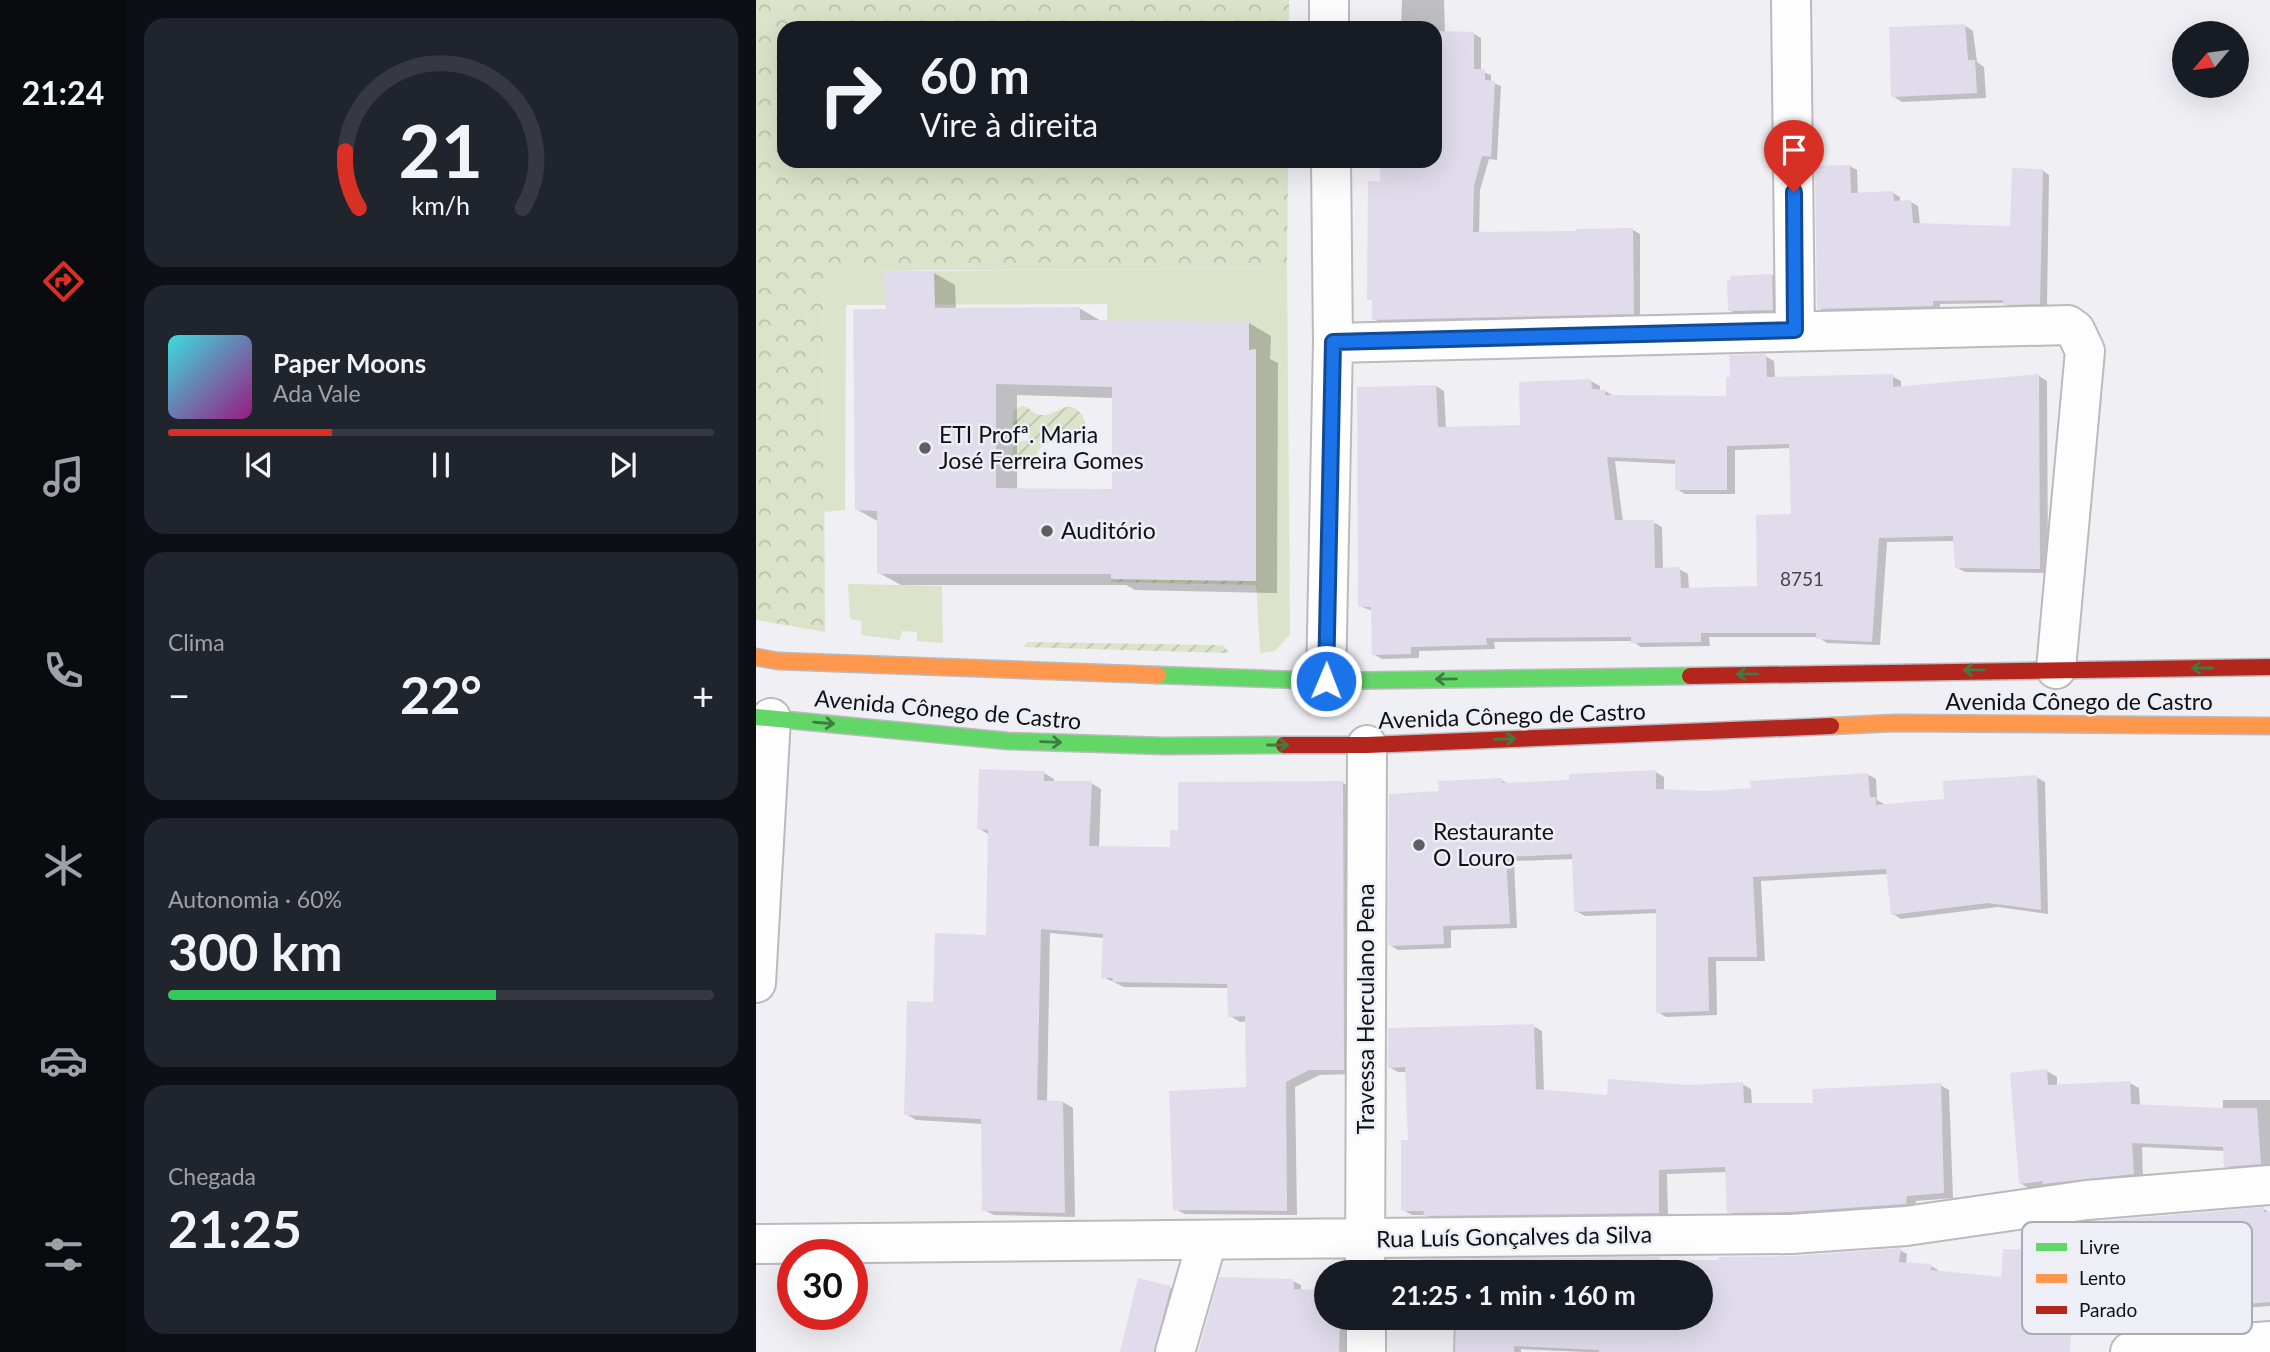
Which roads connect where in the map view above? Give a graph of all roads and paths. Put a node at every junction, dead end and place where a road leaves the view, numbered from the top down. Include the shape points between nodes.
1 (1329, 0) edge
2 (1791, 0) edge
3 (1329, 21) edge
4 (1331, 168) edge
5 (1795, 330) junction
6 (1333, 342) junction
7 (756, 657) edge
8 (2270, 667) edge
9 (2056, 669) junction
10 (1326, 681) junction
11 (764, 717) edge
12 (2270, 726) edge
13 (1367, 745) junction
14 (756, 983) edge
15 (2270, 1185) edge
16 (1207, 1241) junction
17 (756, 1244) edge
18 (1365, 1255) edge
19 (1366, 1330) edge
20 (2270, 1341) edge
21 (1175, 1352) edge
22 (1366, 1352) edge
23 (2130, 1352) edge

1 - 3 street
2 - 5 street
4 - 6 street
5 - 6 street
5 - 9 street via 2061,323 2076,330 2085,351
6 - 10 street
7 - 10 main road, Avenida Cônego de Castro
8 -> 9 main road, Avenida Cônego de Castro
9 -> 10 main road, Avenida Cônego de Castro
11 -> 13 main road, Avenida Cônego de Castro via 1021,741
11 - 14 street
13 -> 12 main road, Avenida Cônego de Castro via 1895,723
13 - 18 street, Travessa Herculano Pena
15 - 18 street, Rua Luís Gonçalves da Silva via 2087,1200 1906,1226
16 - 17 street, Rua Luís Gonçalves da Silva
16 - 18 street, Rua Luís Gonçalves da Silva
16 - 21 street
19 - 22 street
20 - 23 street

